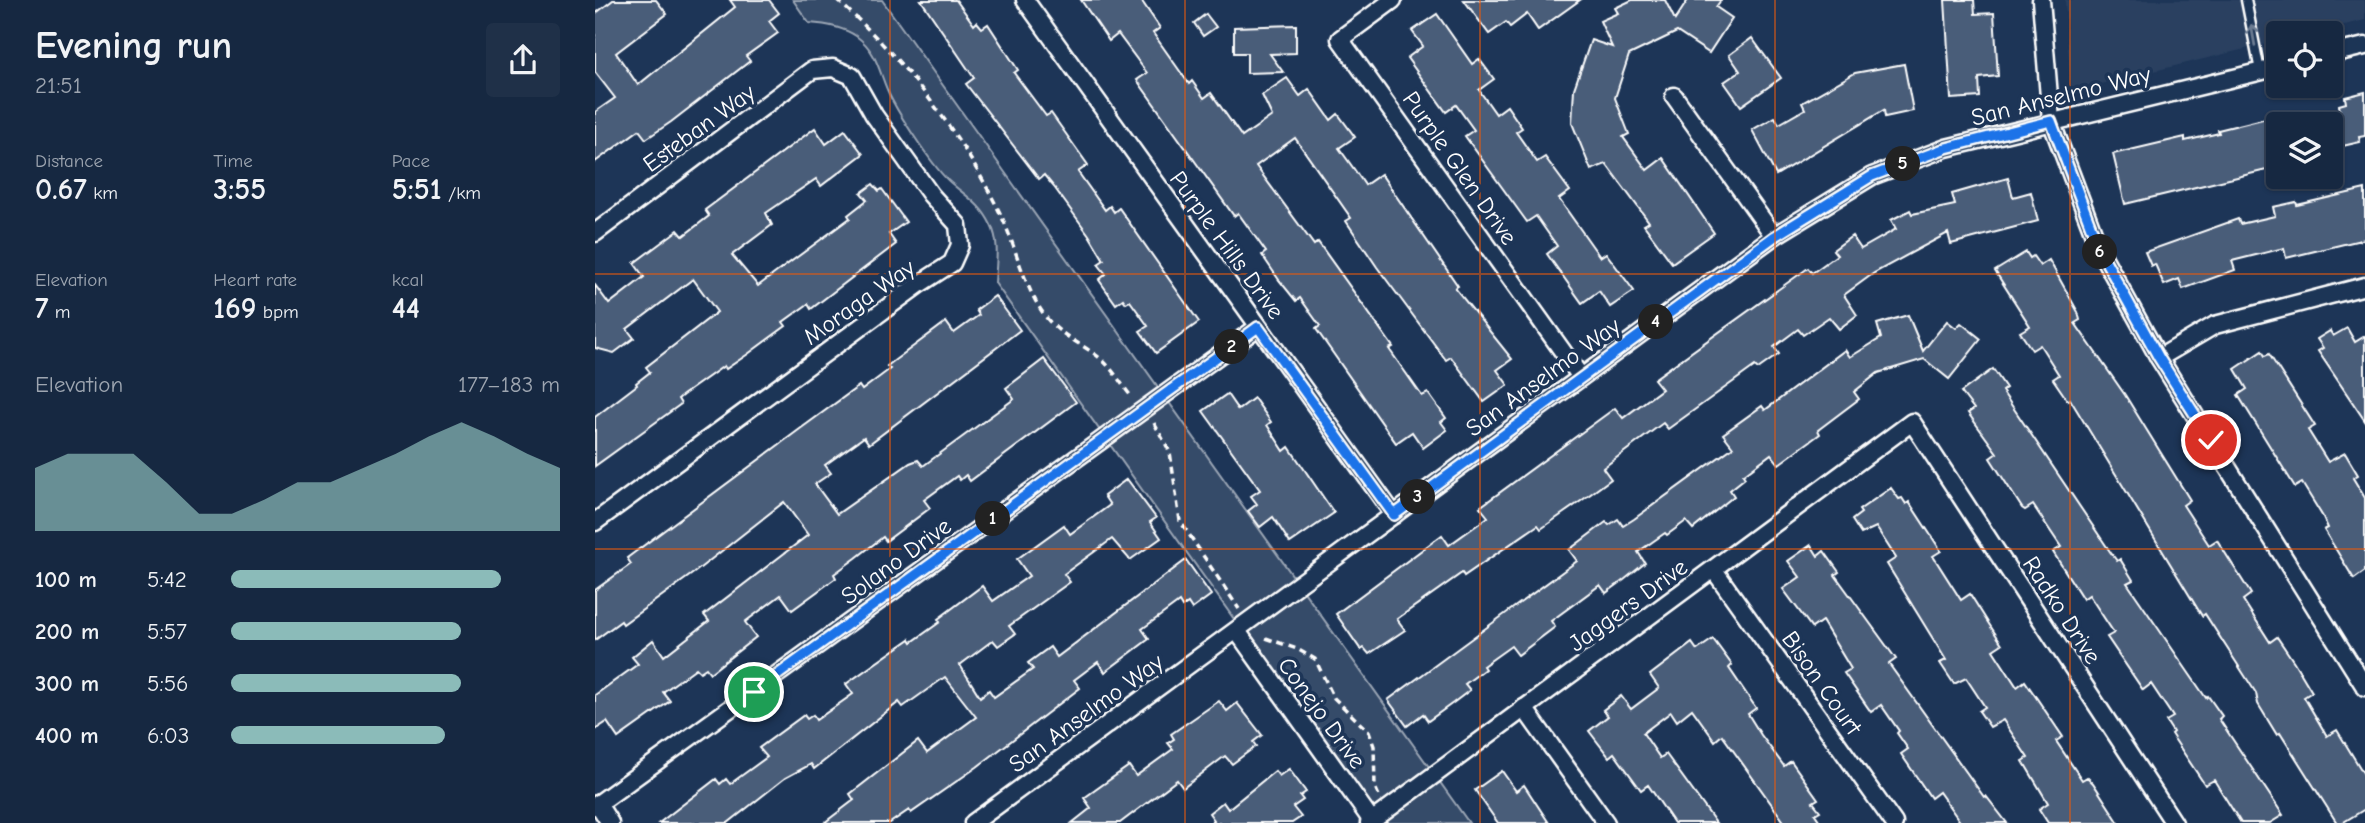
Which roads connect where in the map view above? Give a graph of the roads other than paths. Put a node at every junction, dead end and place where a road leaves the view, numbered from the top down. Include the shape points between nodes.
1 (1025, 0) edge
2 (1393, 0) edge
3 (2041, 0) edge
4 (2246, 0) edge
5 (2365, 46) edge
6 (2343, 51) edge
7 (833, 68) joint
8 (2266, 70) edge
9 (2260, 71) junction
10 (1674, 96) dead end
11 (2051, 121) junction
12 (595, 233) edge
13 (1775, 236) junction
14 (2365, 286) edge
15 (1258, 327) junction
16 (2159, 358) junction
17 (1581, 377) junction
18 (1912, 422) joint
19 (1394, 515) junction
20 (595, 522) edge
21 (1714, 570) junction
22 (1237, 631) junction
23 (2365, 687) edge
24 (1524, 708) junction
25 (597, 805) edge
26 (1370, 822) edge
27 (610, 823) edge
28 (974, 823) edge
29 (1607, 823) edge
30 (1894, 823) edge
31 (2174, 823) edge

1 - 15 street, Purple Hills Drive
2 - 17 street, Purple Glen Drive via 1340,39
3 - 11 street
9 -> 4 lane
5 - 6 street
7 - 12 street, Esteban Way via 812,70
7 - 20 street, Moraga Way via 852,76 874,115 958,225 960,245 952,263
8 - 9 street, San Anselmo Way
9 - 11 street, San Anselmo Way
10 - 13 street
11 - 13 street, San Anselmo Way via 1946,148 1872,176
11 - 16 street via 2100,251
13 - 17 street, San Anselmo Way
14 - 16 street via 2215,325
15 - 19 street, Purple Hills Drive
15 - 25 street, Solano Drive
16 - 23 street
17 - 19 street, San Anselmo Way
18 - 21 street, Jaggers Drive
18 - 31 street, Radko Drive
19 - 22 street, San Anselmo Way
21 - 24 street, Jaggers Drive
21 - 30 street, Bison Court
22 - 26 street, Conejo Drive
22 - 28 street, San Anselmo Way
24 - 26 street, Jaggers Drive
24 - 29 street
25 - 27 street

